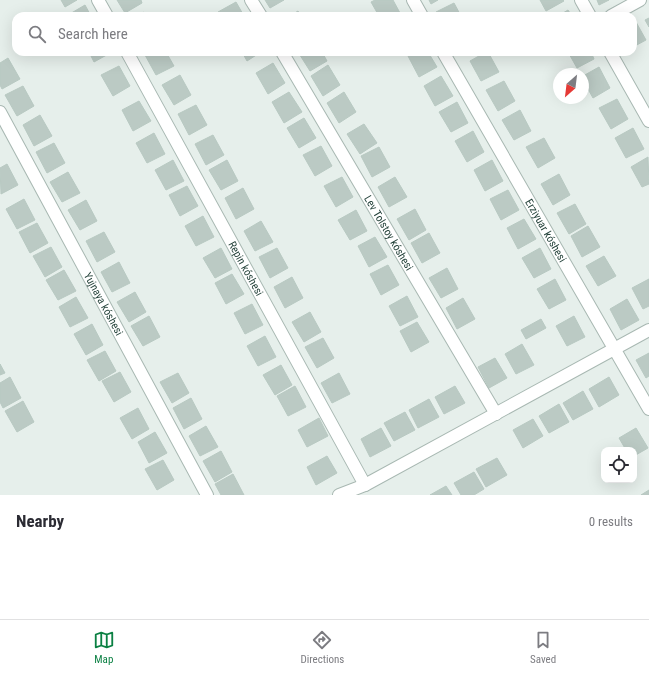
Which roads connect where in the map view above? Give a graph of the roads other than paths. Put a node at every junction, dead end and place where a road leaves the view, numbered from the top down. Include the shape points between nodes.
1 (98, 0) edge
2 (251, 0) edge
3 (413, 0) edge
4 (581, 0) edge
5 (640, 0) edge
6 (105, 12) edge
7 (258, 12) edge
8 (420, 12) edge
9 (588, 12) edge
10 (618, 12) edge
11 (129, 56) edge
12 (284, 56) edge
13 (445, 56) edge
14 (612, 56) edge
15 (0, 112) edge
16 (649, 121) edge
17 (649, 330) edge
18 (614, 349) junction
19 (649, 409) edge
20 (496, 414) junction
21 (364, 485) junction
22 (207, 495) edge
23 (339, 495) edge

1 - 6 street
2 - 7 street
3 - 8 street
4 - 9 street
5 - 10 street
11 - 21 street, Repin kóshesi
12 - 20 street, Lev Tolstoy kóshesi
13 - 18 street, Erziyuar kóshesi
14 - 16 street
15 - 22 street, Yujnaya kóshesi
17 - 18 street
18 - 19 street, Erziyuar kóshesi
18 - 20 street
20 - 21 street
21 - 23 street

